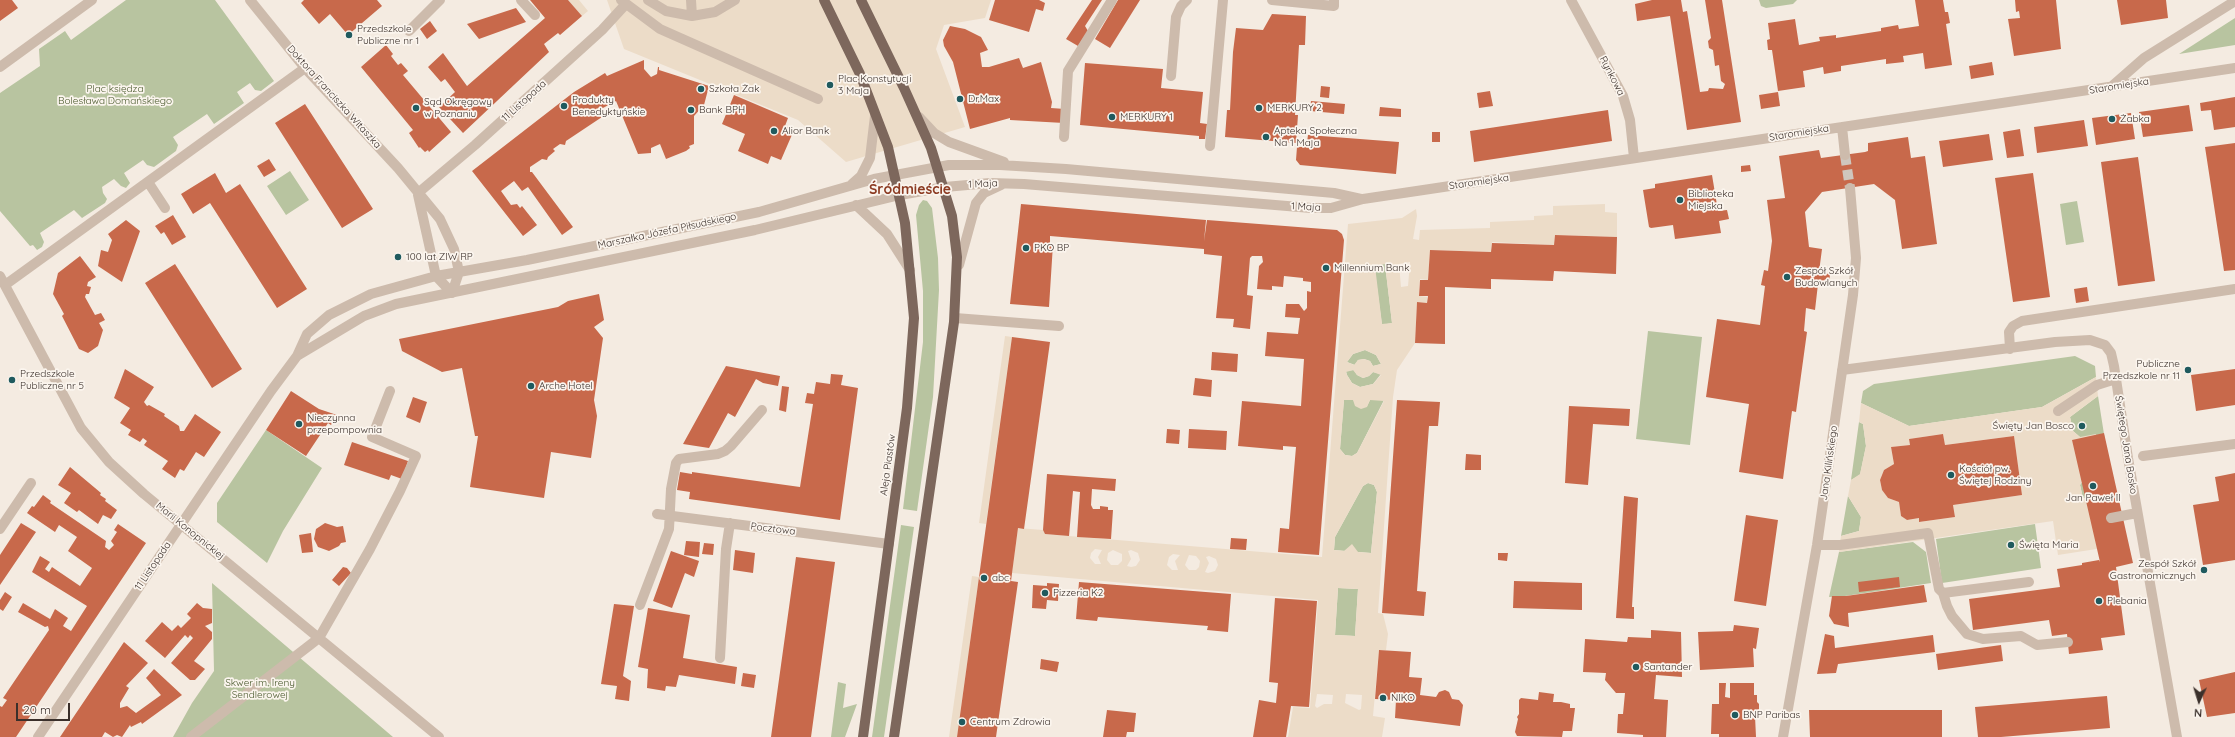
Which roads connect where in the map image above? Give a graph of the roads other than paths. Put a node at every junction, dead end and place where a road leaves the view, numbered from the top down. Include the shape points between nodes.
1 (92, 0) edge
2 (250, 0) edge
3 (440, 0) edge
4 (521, 0) edge
5 (648, 0) edge
6 (691, 0) edge
7 (735, 0) edge
8 (824, 0) edge
9 (861, 0) edge
10 (1112, 0) edge
11 (1187, 0) edge
12 (1223, 0) edge
13 (1272, 0) edge
14 (1334, 0) edge
15 (1571, 0) edge
16 (2235, 0) edge
17 (623, 2) edge
18 (535, 16) dead end
19 (692, 16) junction
20 (410, 31) dead end
21 (0, 67) edge
22 (306, 68) junction
23 (2235, 68) edge
24 (1171, 76) dead end
25 (2111, 87) junction
26 (818, 99) dead end
27 (915, 114) junction
28 (875, 116) junction
29 (1842, 127) junction
30 (1064, 137) dead end
31 (1210, 146) dead end
32 (1845, 155) tunnel mouth
33 (1634, 158) junction
34 (1015, 165) junction
35 (937, 166) junction
36 (895, 174) junction
37 (148, 182) junction
38 (1004, 183) junction
39 (850, 185) junction
40 (944, 187) junction
41 (1850, 188) tunnel mouth
42 (418, 193) junction
43 (900, 195) junction
44 (1363, 199) junction
45 (856, 205) junction
46 (165, 208) dead end
47 (910, 270) junction
48 (957, 271) junction
49 (459, 272) junction
50 (436, 276) junction
51 (3, 280) edge
52 (2235, 289) edge
53 (452, 293) junction
54 (955, 318) junction
55 (1060, 326) dead end
56 (2010, 349) junction
57 (297, 356) junction
58 (1842, 370) junction
59 (2116, 379) junction
60 (390, 391) dead end
61 (762, 410) dead end
62 (2058, 411) dead end
63 (2235, 444) edge
64 (2143, 456) dead end
65 (31, 483) dead end
66 (2137, 513) junction
67 (657, 514) dead end
68 (670, 516) junction
69 (2110, 518) dead end
70 (730, 523) junction
71 (181, 524) junction
72 (0, 529) edge
73 (889, 544) junction
74 (1817, 544) junction
75 (2029, 582) dead end
76 (1943, 593) junction
77 (640, 606) dead end
78 (319, 638) junction
79 (2068, 642) dead end
80 (720, 658) dead end
81 (38, 737) edge
82 (191, 737) edge
83 (439, 737) edge
84 (863, 737) edge
85 (894, 737) edge
86 (1783, 737) edge
87 (2177, 737) edge

1 - 21 street
2 - 22 street, Doktora Franciszka Witaszka
3 - 20 street
4 - 18 street
5 - 19 street via 666,11
6 - 19 street
7 - 19 street via 715,12
8 - 28 main road, Aleja Piastów via 860,74
9 - 27 main road
10 - 30 street via 1068,71
11 - 24 street via 1180,6 1176,17
12 - 31 street
13 - 14 street via 1334,6
15 - 33 street, Rynkowa via 1623,96 1630,120
16 - 25 street via 2144,58
17 - 26 street via 660,29 680,39
17 - 42 street, 11 Listopada via 602,30 475,146
22 - 37 street
22 - 42 street, Doktora Franciszka Witaszka
23 - 25 street, Staromiejska
25 - 29 street, Staromiejska
27 - 34 street, 1 Maja via 934,133 948,142
27 - 35 main road
28 - 36 main road, Aleja Piastów via 888,147
28 - 39 street via 870,158 861,176
29 - 32 street
29 - 33 street, Staromiejska
33 - 44 street, Staromiejska
34 - 35 street, 1 Maja
34 - 44 street, 1 Maja via 1334,193
35 - 36 street, 1 Maja
35 - 40 main road
36 - 39 street, Marszałka Józefa Piłsudskiego
36 - 43 main road, Aleja Piastów
37 - 46 street
37 - 51 street
38 - 40 street, 1 Maja
38 - 44 street, 1 Maja via 1311,208 1332,208
38 - 48 street via 984,193 976,203
39 - 49 street, Marszałka Józefa Piłsudskiego via 759,212
40 - 43 street, 1 Maja
40 - 48 main road via 956,238
41 - 58 street, Jana Kilińskiego via 1856,266
42 - 49 street via 444,226 454,249
42 - 50 street
43 - 45 street, Marszałka Józefa Piłsudskiego
43 - 47 main road, Aleja Piastów
45 - 47 street via 887,234
45 - 53 street, Marszałka Józefa Piłsudskiego via 740,234
47 - 73 main road, Aleja Piastów via 914,318 911,370
48 - 54 main road
49 - 50 street, Marszałka Józefa Piłsudskiego
49 - 53 street
50 - 53 street
50 - 57 street, 11 Listopada via 371,294 329,315 306,334
51 - 71 street, Marii Konopnickiej via 81,428 109,462
52 - 56 street via 2022,321 2009,332
53 - 57 street, 11 Listopada via 377,310
54 - 55 street
54 - 85 main road
56 - 58 street, Świętego Jana Bosko
56 - 59 street, Świętego Jana Bosko via 2078,340 2098,342 2111,353
57 - 71 street, 11 Listopada
58 - 74 street, Jana Kilińskiego
59 - 62 street via 2097,386
59 - 66 street, Świętego Jana Bosko
60 - 78 street via 372,437 416,456 370,549
61 - 68 street via 725,451 677,461 671,489
63 - 64 street
65 - 72 street
66 - 69 street
66 - 87 street, Świętego Jana Bosko
67 - 68 street, Pocztowa
68 - 70 street, Pocztowa
68 - 77 street via 669,529
70 - 73 street, Pocztowa
70 - 80 street via 726,549
71 - 78 street, Marii Konopnickiej
71 - 81 street, 11 Listopada
73 - 84 main road, Aleja Piastów
74 - 76 street via 1840,545 1928,533 1936,582
74 - 86 street, Jana Kilińskiego
75 - 76 street
76 - 79 street via 1946,606 1967,634 1983,639 2021,636 2037,645
78 - 82 street
78 - 83 street, Marii Konopnickiej

